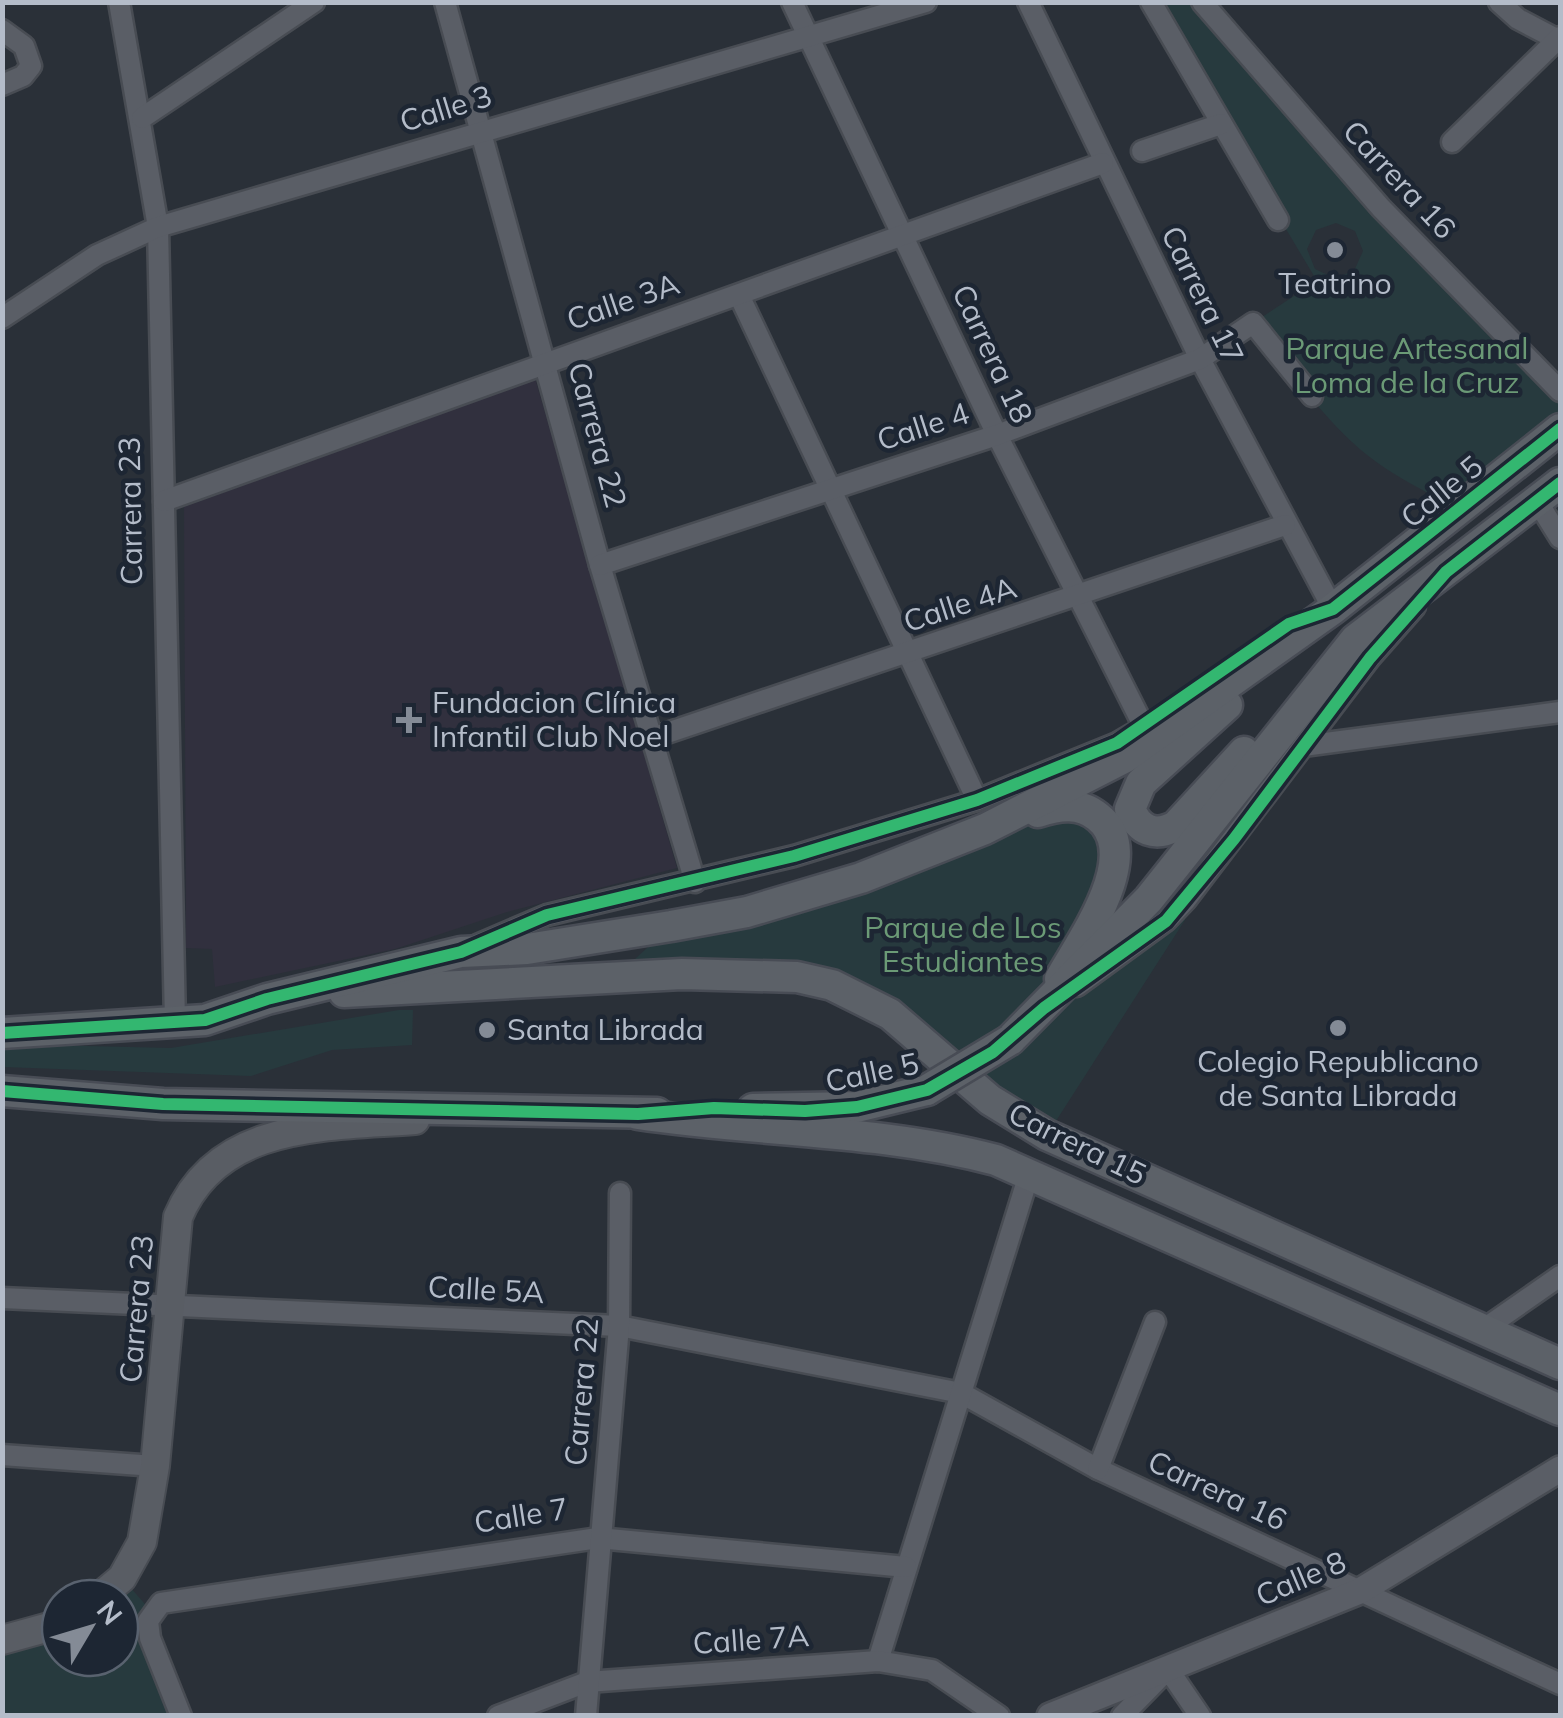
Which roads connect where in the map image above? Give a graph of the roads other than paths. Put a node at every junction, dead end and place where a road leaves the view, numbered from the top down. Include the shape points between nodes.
1 (120, 2) edge
2 (314, 2) edge
3 (445, 2) edge
4 (792, 2) edge
5 (926, 2) edge
6 (1028, 2) edge
7 (1152, 2) edge
8 (1202, 2) edge
9 (1499, 2) edge
10 (2, 30) edge
11 (809, 37) junction
12 (1560, 39) edge
13 (2, 85) edge
14 (142, 118) junction
15 (1221, 124) junction
16 (483, 129) junction
17 (1452, 142) dead end
18 (1142, 151) dead end
19 (1103, 163) junction
20 (1278, 220) dead end
21 (158, 227) junction
22 (902, 234) junction
23 (739, 295) junction
24 (2, 318) edge
25 (1200, 359) junction
26 (546, 360) junction
27 (1560, 391) edge
28 (1312, 396) dead end
29 (1560, 428) edge
30 (997, 435) junction
31 (832, 488) junction
32 (1549, 492) edge
33 (164, 501) junction
34 (1284, 525) junction
35 (1560, 538) edge
36 (600, 565) junction
37 (1446, 572) junction
38 (1079, 597) junction
39 (1333, 609) junction
40 (1355, 640) junction
41 (909, 652) junction
42 (1560, 712) edge
43 (1144, 728) junction
44 (652, 738) junction
45 (1303, 746) junction
46 (974, 823) junction
47 (694, 882) junction
48 (461, 952) junction
49 (296, 992) junction
50 (1044, 1008) junction
51 (175, 1022) junction
52 (2, 1033) edge
53 (2, 1091) edge
54 (498, 1112) junction
55 (638, 1114) junction
56 (1030, 1171) junction
57 (620, 1193) dead end
58 (1560, 1276) edge
59 (2, 1298) edge
60 (170, 1306) junction
61 (1155, 1322) dead end
62 (620, 1326) junction
63 (1484, 1329) junction
64 (1560, 1364) edge
65 (961, 1393) junction
66 (1560, 1410) edge
67 (2, 1455) edge
68 (155, 1466) junction
69 (1560, 1468) edge
70 (1098, 1469) junction
71 (598, 1538) junction
72 (906, 1567) junction
73 (122, 1578) edge
74 (1360, 1591) junction
75 (40, 1630) edge
76 (2, 1640) edge
77 (878, 1662) junction
78 (1168, 1668) junction
79 (587, 1682) junction
80 (1560, 1684) edge
81 (181, 1716) edge
82 (498, 1716) edge
83 (586, 1716) edge
84 (999, 1716) edge
85 (1050, 1716) edge
86 (1122, 1716) edge
87 (1200, 1716) edge

1 - 14 street, Carrera 23
2 - 14 street
3 - 16 street, Carrera 22
4 - 11 street, Carrera 18
5 - 11 street, Calle 3
6 - 19 street, Carrera 17
7 - 15 street
8 - 27 street, Carrera 16 via 1381,208
9 - 12 street
10 - 13 street via 27,53 30,66
11 - 16 street, Calle 3
11 - 22 street, Carrera 18
12 - 17 street
14 - 21 street, Carrera 23
15 - 18 street
15 - 20 street
16 - 21 street, Calle 3
16 - 26 street, Carrera 22
19 - 22 street, Calle 3A
19 - 25 street, Carrera 17
21 - 24 street, Calle 3 via 97,256
21 - 33 street, Carrera 23
22 - 23 street, Calle 3A
22 - 30 street, Carrera 18
23 - 26 street, Calle 3A
23 - 31 street
25 - 28 street, Calle 4 via 1253,324
25 - 30 street, Calle 4
25 - 34 street, Carrera 17
26 - 33 street, Calle 3A
26 - 36 street, Carrera 22
29 - 39 main road, Calle 5
30 - 31 street, Calle 4
30 - 38 street, Carrera 18
31 - 36 street, Calle 4
31 - 41 street
32 - 35 street
32 - 37 main road, Calle 5
33 - 51 street, Carrera 23
34 - 38 street, Calle 4A
34 - 39 street, Carrera 17
36 - 44 street, Carrera 22
37 - 40 main road, Calle 5
37 - 45 street, Calle 5
38 - 41 street, Calle 4A
38 - 43 street, Carrera 18
39 - 40 main road via 1141,783 1130,809 1136,823 1148,832 1176,826
39 - 43 street, Calle 5 via 1289,624
39 - 46 main road, Calle 5 via 1124,758
40 - 50 main road, Calle 5 via 1149,900
41 - 44 street, Calle 4A
41 - 46 street
42 - 45 street
43 - 46 street, Calle 5
44 - 47 street, Carrera 22
45 - 50 street, Calle 5 via 1166,921
46 - 47 street, Calle 5
46 - 48 main road, Calle 5 via 861,878 747,912 526,948
46 - 50 main road via 1069,805 1095,814 1110,832 1111,885
47 - 48 street, Calle 5 via 546,915
48 - 49 main road, Calle 5
49 - 51 main road, Calle 5 via 205,1020
49 - 63 main road, Carrera 15 via 682,974 797,977 832,986 890,1014 990,1100 1047,1135
50 - 55 main road, Calle 5, bridge via 1010,1040 900,1099 805,1111
51 - 52 main road, Calle 5
53 - 54 main road, Calle 5 via 163,1104
54 - 55 main road, Calle 5
54 - 60 main road, Carrera 23 via 285,1131 240,1147 186,1197 178,1217
55 - 56 main road, Carrera 15 via 900,1140
56 - 65 street
56 - 66 main road, Carrera 15
57 - 62 street, Carrera 22
58 - 63 street
59 - 60 street, Calle 5A
60 - 62 street, Calle 5A
60 - 68 main road, Carrera 23
61 - 70 street
62 - 65 street, Calle 5A
62 - 71 street, Carrera 22
63 - 64 main road, Carrera 15
65 - 70 street, Carrera 16
65 - 72 street
67 - 68 street
68 - 73 main road, Carrera 23 via 142,1542
69 - 74 street, Calle 8
70 - 74 street, Carrera 16
71 - 72 street, Calle 7
71 - 79 street, Carrera 22
71 - 81 street, Calle 7 via 161,1604 151,1611 150,1638
72 - 77 street
74 - 78 street, Calle 8
74 - 80 street, Carrera 16
75 - 76 main road
77 - 79 street, Calle 7A
77 - 84 street, Calle 7A via 932,1670
78 - 85 street, Calle 8
78 - 86 street
78 - 87 street
79 - 82 street, Calle 7A
79 - 83 street, Carrera 22

